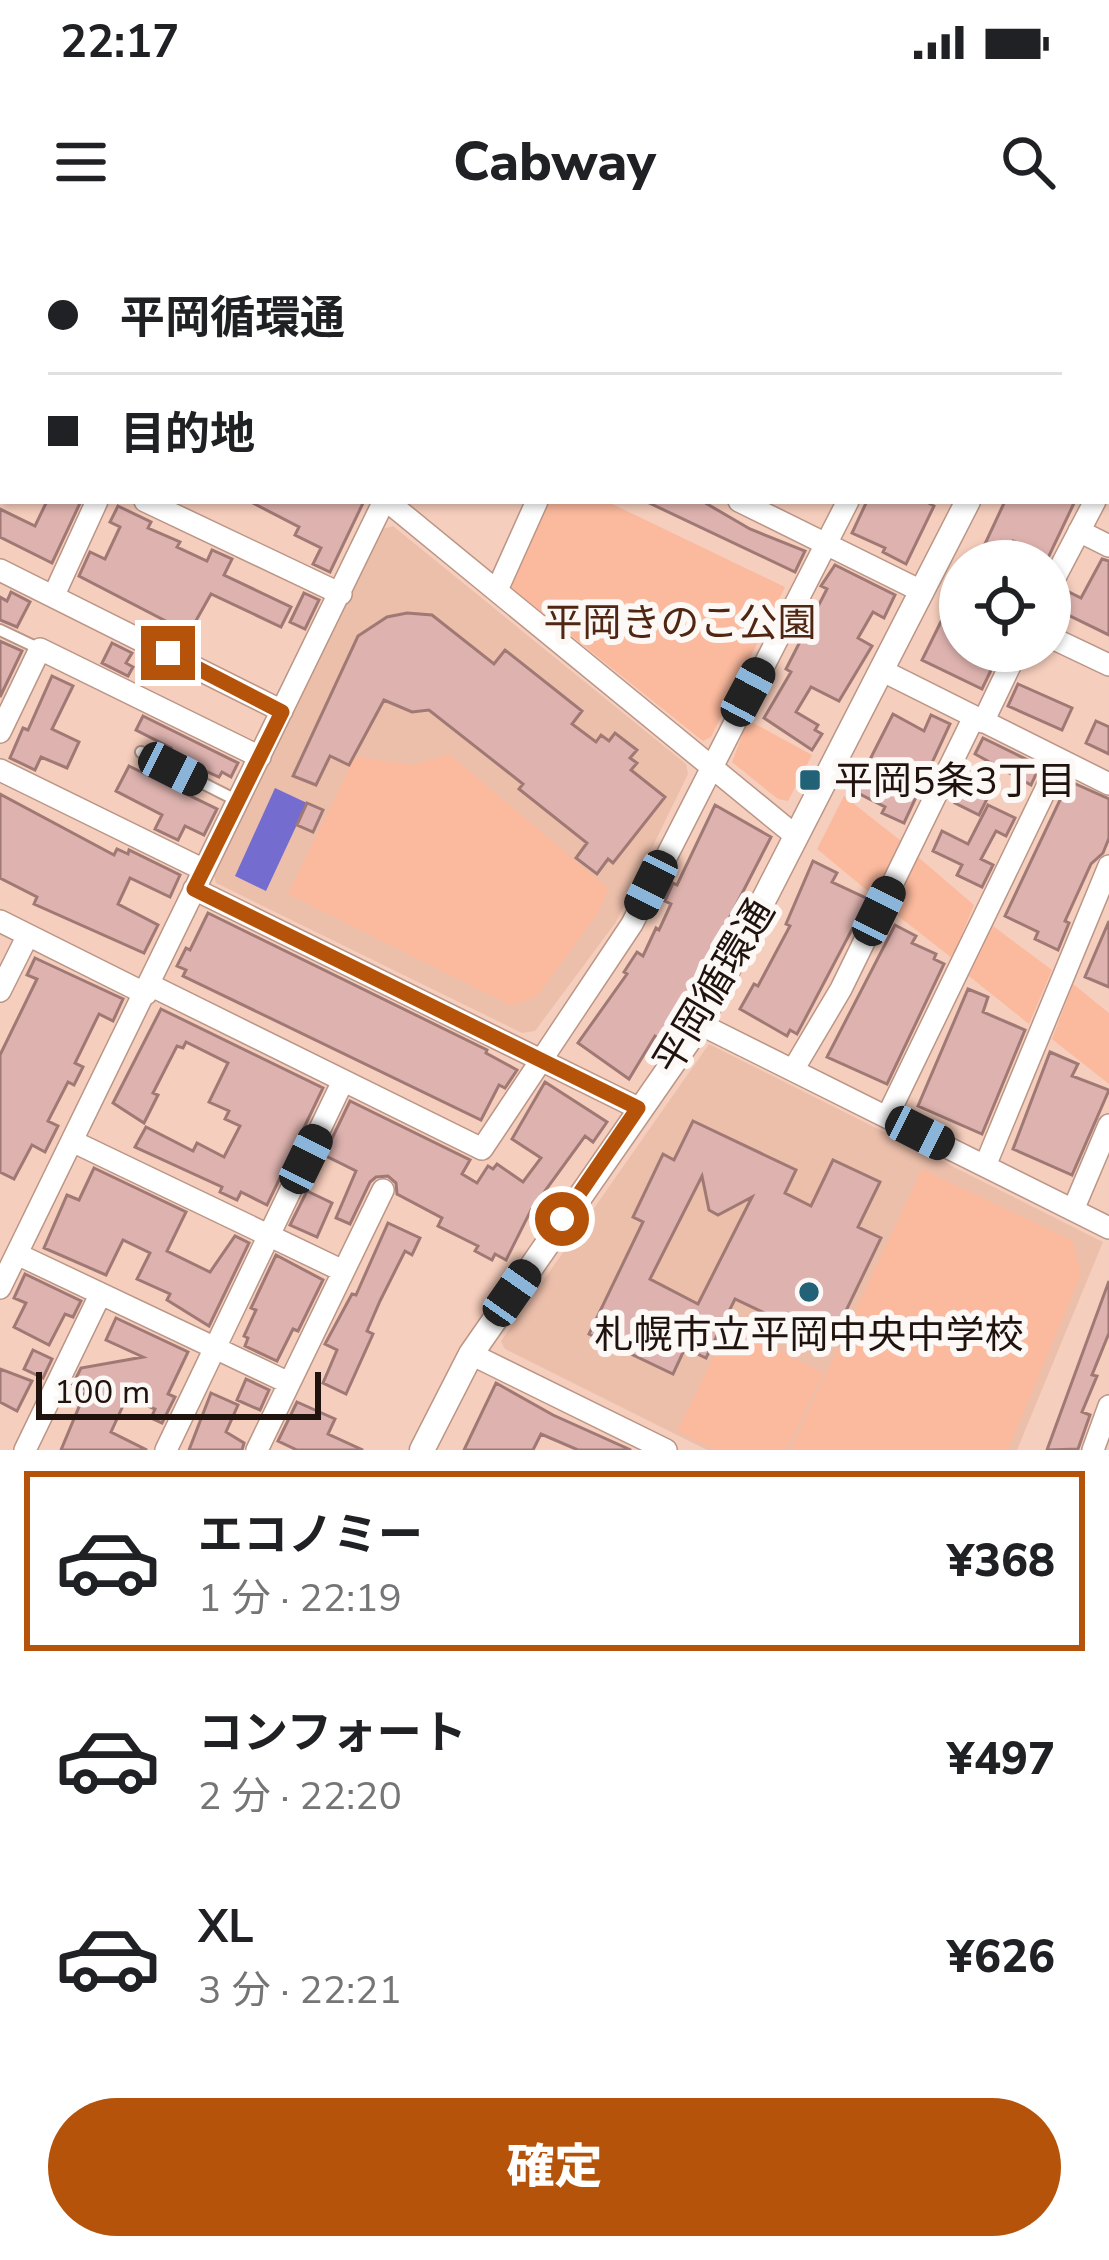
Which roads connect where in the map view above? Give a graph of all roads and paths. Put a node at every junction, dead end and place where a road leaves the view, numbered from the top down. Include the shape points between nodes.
1 (96, 504) edge
2 (152, 504) edge
3 (384, 504) edge
4 (389, 504) edge
5 (536, 504) edge
6 (745, 504) edge
7 (846, 504) edge
8 (967, 504) edge
9 (1093, 504) edge
10 (1079, 531) junction
11 (826, 544) junction
12 (1071, 546) edge
13 (1109, 546) edge
14 (0, 570) edge
15 (497, 590) junction
16 (923, 592) junction
17 (340, 594) junction
18 (54, 596) junction
19 (0, 630) edge
20 (1071, 648) edge
21 (40, 649) junction
22 (1109, 665) edge
23 (883, 671) junction
24 (1005, 672) edge
25 (282, 712) junction
26 (979, 719) junction
27 (0, 732) edge
28 (141, 752) dead end
29 (260, 757) junction
30 (1060, 760) junction
31 (710, 766) junction
32 (0, 770) edge
33 (1109, 784) edge
34 (238, 801) junction
35 (797, 837) junction
36 (1109, 866) edge
37 (199, 880) junction
38 (0, 921) edge
39 (28, 935) junction
40 (148, 990) junction
41 (0, 991) edge
42 (700, 1024) junction
43 (542, 1060) junction
44 (793, 1070) junction
45 (344, 1081) junction
46 (638, 1108) junction
47 (887, 1117) junction
48 (1109, 1125) edge
49 (72, 1142) junction
50 (986, 1166) junction
51 (382, 1190) dead end
52 (1073, 1210) junction
53 (1109, 1228) edge
54 (268, 1237) junction
55 (17, 1254) junction
56 (343, 1271) junction
57 (0, 1288) edge
58 (100, 1295) junction
59 (214, 1349) junction
60 (471, 1354) junction
61 (289, 1383) junction
62 (1109, 1406) edge
63 (25, 1450) edge
64 (166, 1450) edge
65 (257, 1450) edge
66 (422, 1450) edge
67 (666, 1450) edge
68 (1093, 1450) edge

1 - 18 street
2 - 17 street
3 - 17 street
4 - 15 street
5 - 15 street
6 - 11 street
7 - 11 street
8 - 16 street, 平岡循環通
9 - 10 street
10 - 12 street
10 - 13 street
11 - 16 street
11 - 31 street
14 - 18 street
15 - 31 street
16 - 23 street, 平岡循環通
17 - 25 street
18 - 25 street
19 - 21 lane
20 - 22 street
21 - 27 street
21 - 29 street
23 - 26 street
23 - 35 street, 平岡循環通
24 - 26 street
25 - 29 street
26 - 30 street
26 - 44 street
28 - 34 lane
29 - 34 street
30 - 33 street
30 - 47 street
31 - 35 street
31 - 43 street via 632,924
32 - 37 street
34 - 37 street
35 - 42 street, 平岡循環通
36 - 50 street
37 - 40 street
37 - 43 street
38 - 39 street
39 - 40 street
39 - 41 street
40 - 45 street
40 - 49 street
42 - 44 street
42 - 46 street, 平岡循環通
43 - 45 street via 482,1149
43 - 46 street
44 - 47 street
45 - 54 street
46 - 60 street, 平岡循環通
47 - 50 street
48 - 52 street
49 - 54 street
49 - 55 street
50 - 52 street
51 - 56 street
52 - 53 street
54 - 56 street
54 - 59 street
55 - 57 street
55 - 58 street
56 - 61 street
58 - 59 street
58 - 63 street
59 - 61 street
59 - 64 street
60 - 66 street, 平岡循環通
60 - 67 street
61 - 65 street
62 - 68 street

